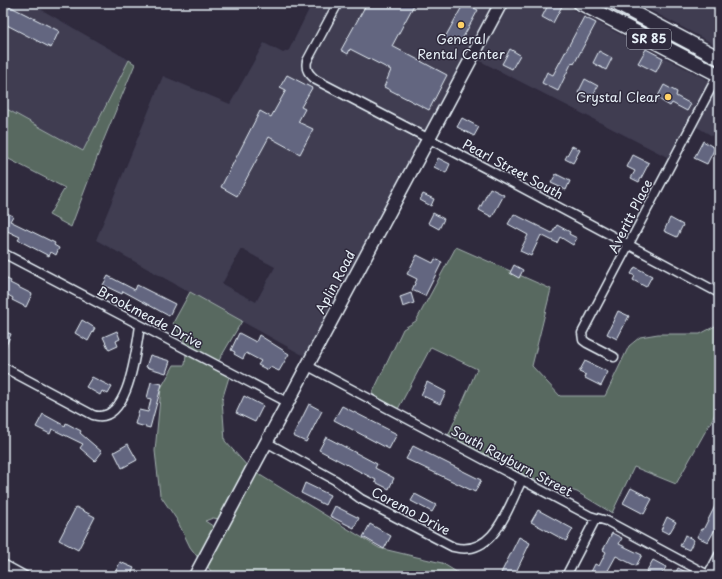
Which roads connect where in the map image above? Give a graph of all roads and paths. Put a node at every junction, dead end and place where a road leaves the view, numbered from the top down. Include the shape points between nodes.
1 (338, 3) edge
2 (501, 3) edge
3 (580, 3) edge
4 (616, 3) edge
5 (719, 58) edge
6 (719, 74) edge
7 (428, 138) junction
8 (628, 245) junction
9 (3, 253) edge
10 (719, 293) edge
11 (140, 326) junction
12 (614, 357) dead end
13 (306, 365) junction
14 (3, 367) edge
15 (287, 402) junction
16 (266, 442) junction
17 (522, 480) junction
18 (596, 518) junction
19 (719, 555) edge
20 (3, 564) edge
21 (709, 573) edge
22 (719, 573) edge
23 (25, 576) edge
24 (195, 576) edge
25 (566, 576) edge

1 - 7 street, Pearl Street South via 307,61 306,68 310,75
2 - 7 street, Aplin Road
3 - 6 main road, SR 85
4 - 5 main road, SR 85
6 - 8 street, Averitt Place
7 - 8 street, Pearl Street South
7 - 13 street, Aplin Road
8 - 10 street, Pearl Street South
8 - 12 street, Averitt Place via 582,334 583,340 587,343
9 - 11 street, Brookmeade Drive
11 - 14 street via 128,383 115,410 108,416 93,415
11 - 15 street, Brookmeade Drive
13 - 15 street, Aplin Road
13 - 17 street, South Rayburn Street
15 - 16 street, Aplin Road
16 - 17 street, Coremo Drive via 335,480 362,499 461,549 479,547 492,537
16 - 24 street, Aplin Road
17 - 18 street, South Rayburn Street
18 - 21 street, South Rayburn Street via 607,521
18 - 25 street
19 - 21 street
20 - 23 street
21 - 22 street, South Rayburn Street

